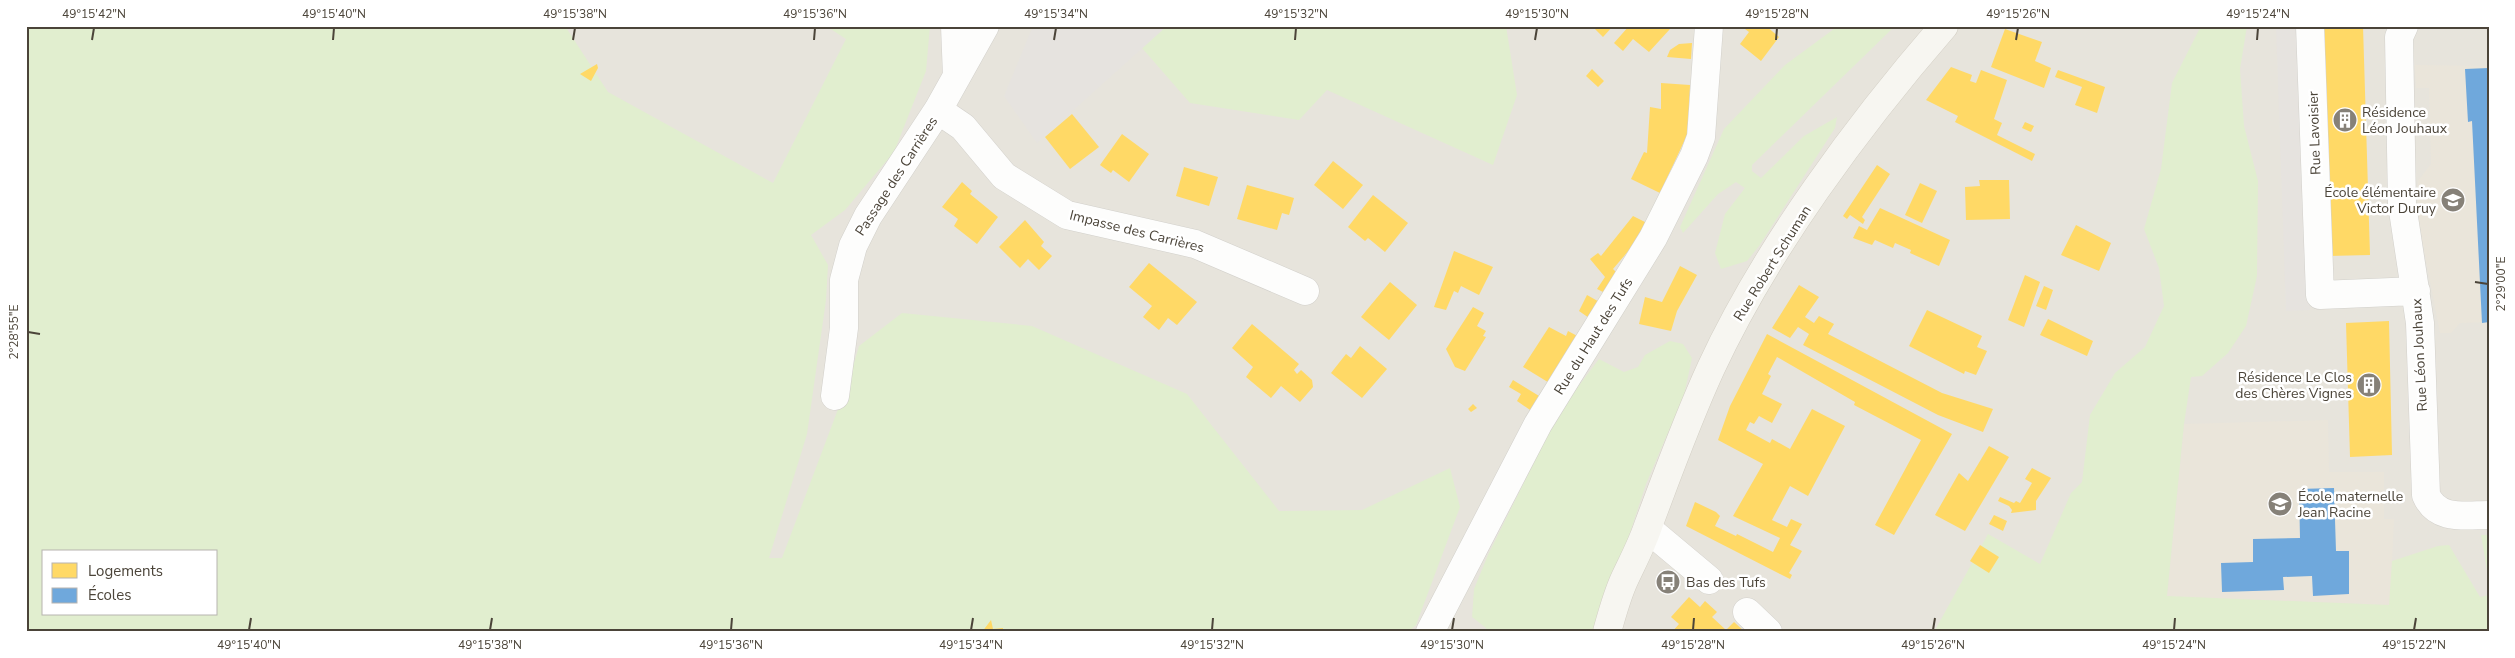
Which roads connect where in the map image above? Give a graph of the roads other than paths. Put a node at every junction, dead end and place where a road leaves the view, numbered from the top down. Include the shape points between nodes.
1 (955, 26) edge
2 (985, 26) edge
3 (1709, 26) edge
4 (1944, 26) edge
5 (2310, 26) edge
6 (2404, 26) edge
7 (958, 76) junction
8 (938, 110) junction
9 (1305, 291) dead end
10 (2416, 291) junction
11 (835, 396) dead end
12 (2489, 514) edge
13 (1648, 528) junction
14 (1709, 580) dead end
15 (1747, 612) dead end
16 (1430, 632) edge
17 (1607, 632) edge
18 (1626, 632) edge
19 (1768, 632) edge

1 - 7 street
2 - 7 street, Passage des Carrières
3 - 16 street, Rue du Haut des Tufs via 1699,144 1634,272 1538,424
4 - 13 main road, Rue Robert Schuman via 1864,125 1795,222 1752,292 1711,368
5 - 10 street, Rue Lavoisier via 2320,295
6 - 10 street, Rue Léon Jouhaux via 2399,36 2402,204
7 - 8 street, Passage des Carrières
8 - 9 street, Impasse des Carrières via 963,127 1004,176 1067,215 1194,244
8 - 11 street, Passage des Carrières via 868,216 852,246 844,280 844,328
10 - 12 street, Rue Léon Jouhaux via 2421,335 2426,494 2430,503 2442,513
13 - 14 street
13 - 17 main road, Rue Robert Schuman via 1624,580
13 - 18 main road, Rue Robert Schuman
15 - 19 street

